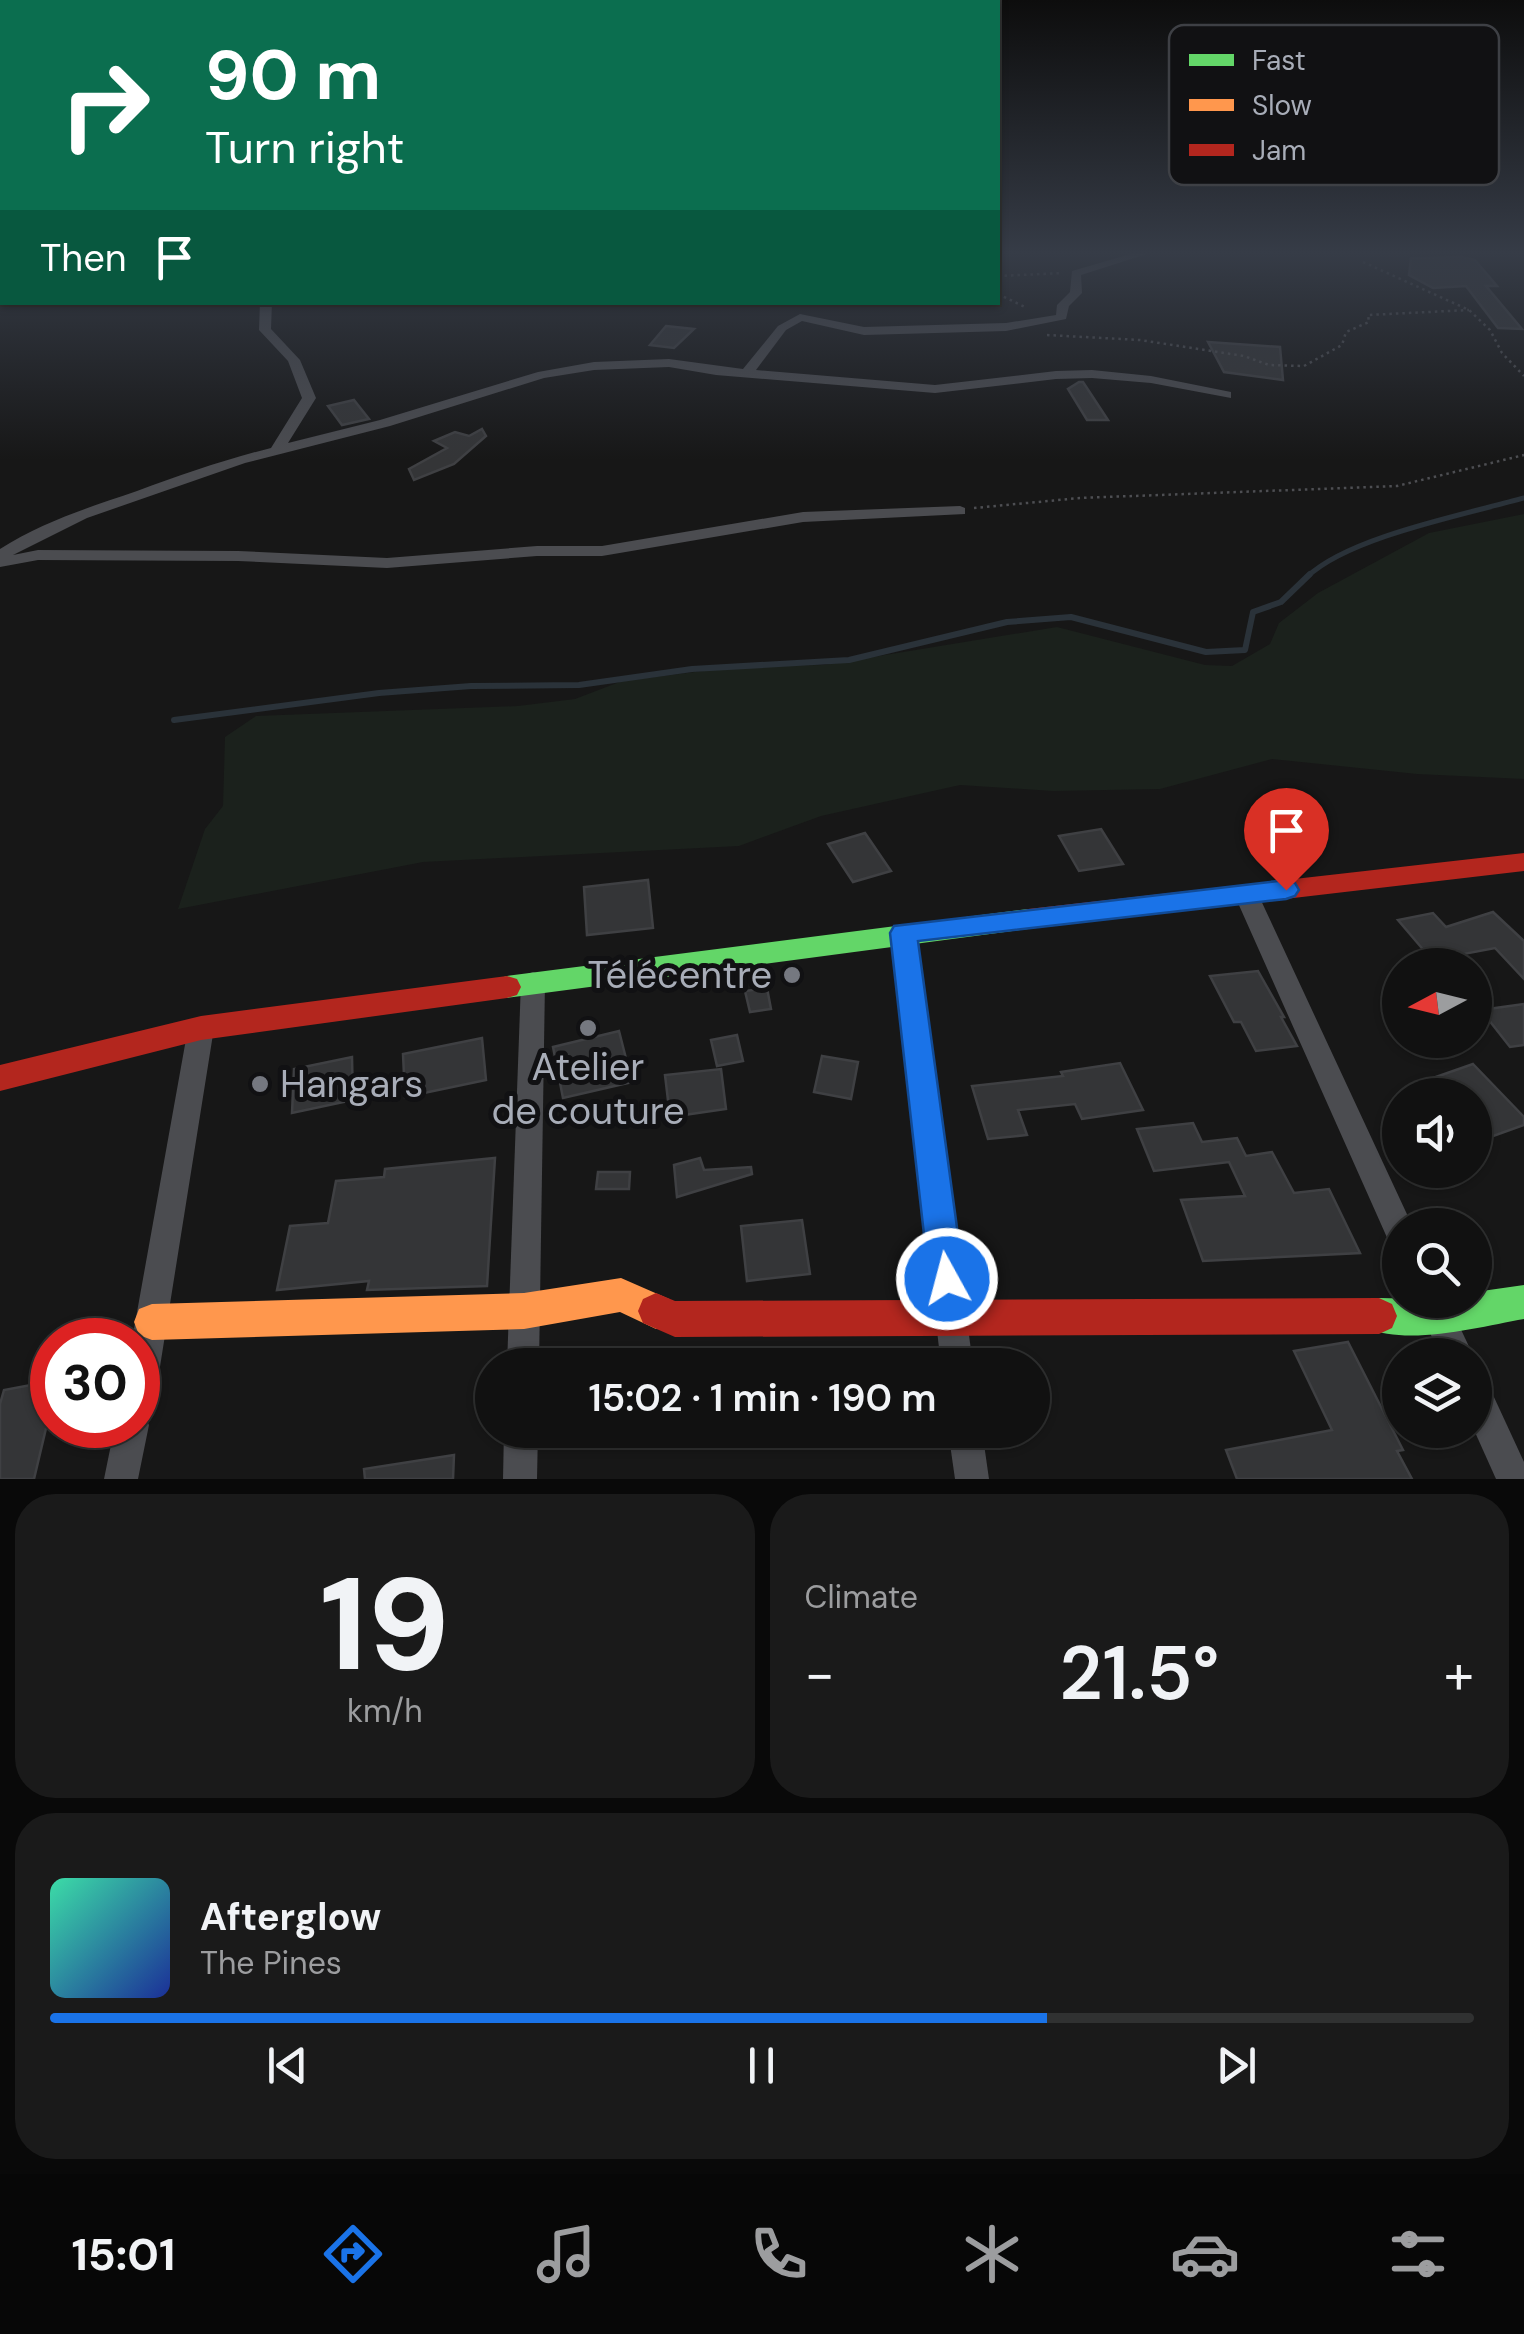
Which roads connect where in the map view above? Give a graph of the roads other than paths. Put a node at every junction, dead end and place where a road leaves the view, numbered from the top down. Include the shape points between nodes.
1 (265, 322) edge
2 (792, 322) edge
3 (821, 322) edge
4 (1037, 322) edge
5 (748, 372) junction
6 (1226, 395) dead end
7 (276, 450) junction
8 (960, 510) road end
9 (0, 559) edge
10 (1524, 862) edge
11 (1246, 894) junction
12 (903, 933) junction
13 (533, 982) junction
14 (201, 1028) junction
15 (0, 1078) edge
16 (1389, 1208) edge
17 (1524, 1302) edge
18 (1492, 1304) edge
19 (1382, 1309) edge
20 (524, 1311) junction
21 (952, 1317) junction
22 (153, 1318) edge
23 (160, 1322) edge
24 (523, 1348) edge
25 (956, 1348) edge
26 (1492, 1431) edge
27 (128, 1448) edge
28 (521, 1448) edge
29 (968, 1448) edge
30 (122, 1479) edge
31 (520, 1479) edge
32 (972, 1479) edge
33 (1514, 1479) edge

1 - 7 street via 306,378 309,398
2 - 5 street
3 - 4 street via 864,332
5 - 6 street via 934,390 1071,374
5 - 7 street via 669,362 594,366
7 - 9 street via 82,516 25,540
8 - 9 street via 802,517 602,550 387,563 238,556
10 - 11 main road
11 - 12 main road
11 - 16 street
12 - 13 main road
12 - 21 street
13 - 14 main road
13 - 20 street
14 - 15 main road
14 - 22 street
17 - 18 main road
19 - 21 main road
20 - 21 main road via 621,1295 675,1320
20 - 23 main road
20 - 24 street
21 - 25 street
26 - 33 street
27 - 30 street
28 - 31 street
29 - 32 street

